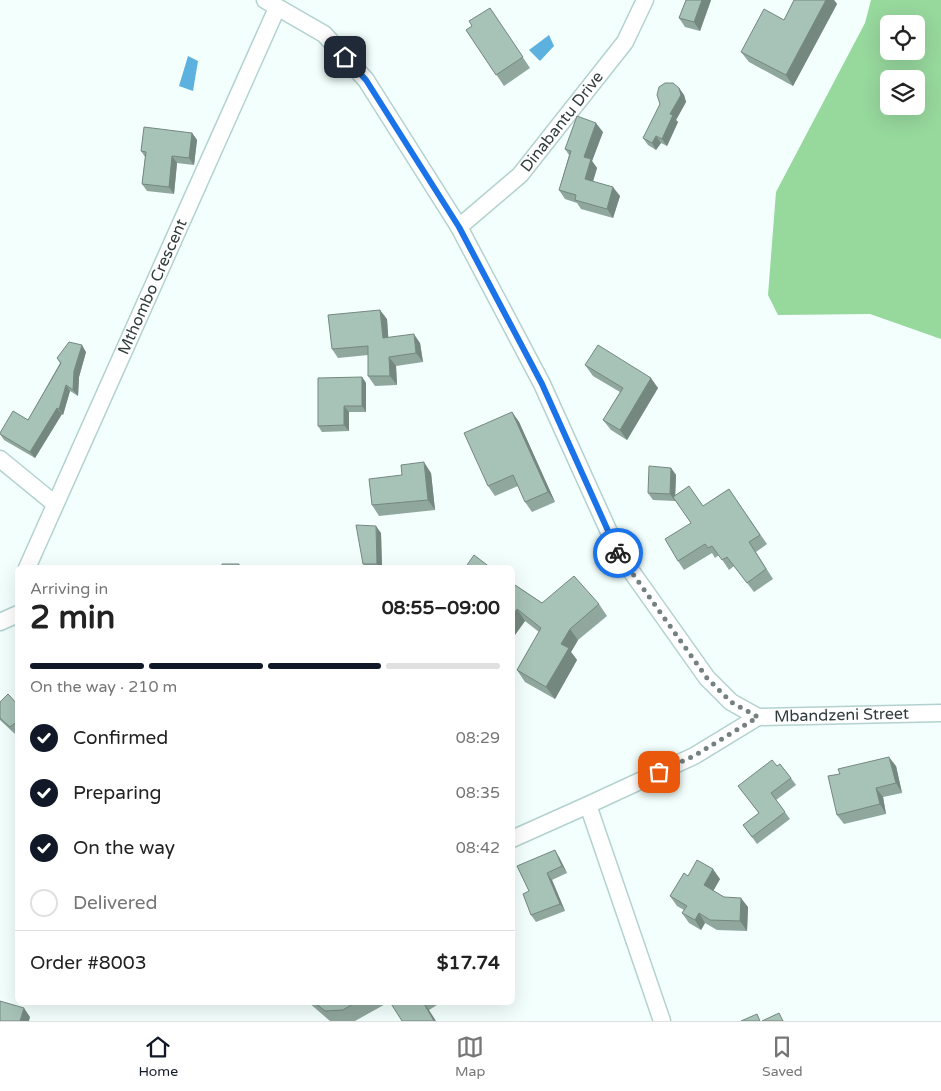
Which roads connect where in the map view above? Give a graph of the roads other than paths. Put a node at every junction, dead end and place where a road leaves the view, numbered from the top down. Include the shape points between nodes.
1 (645, 0) edge
2 (271, 4) edge
3 (459, 227) junction
4 (0, 459) edge
5 (55, 504) junction
6 (28, 565) edge
7 (15, 615) edge
8 (0, 622) edge
9 (941, 713) edge
10 (758, 717) junction
11 (588, 806) junction
12 (515, 838) edge
13 (662, 1021) edge

1 - 3 street, Dinabantu Drive via 624,42 520,175
2 - 3 street, Mbandzeni Street via 324,34 366,80
2 - 5 street, Mthombo Crescent
3 - 10 street, Mbandzeni Street via 542,384 619,554 707,678 731,702
4 - 5 street
5 - 6 street, Mthombo Crescent
7 - 8 street
9 - 10 street, Mbandzeni Street
10 - 11 street via 694,756
11 - 12 street
11 - 13 street

